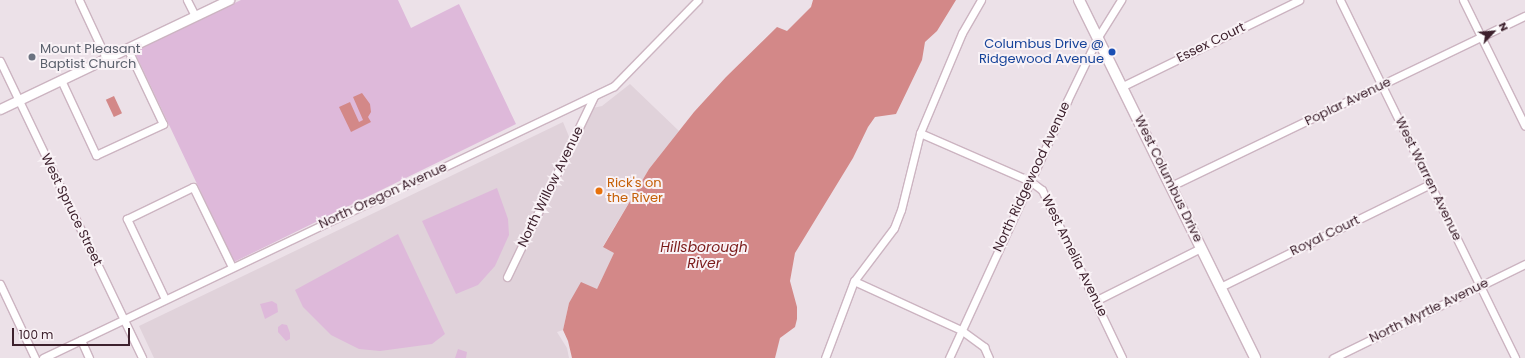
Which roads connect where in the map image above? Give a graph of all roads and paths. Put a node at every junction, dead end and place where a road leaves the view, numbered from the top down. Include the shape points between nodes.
1 (79, 0) edge
2 (187, 0) edge
3 (229, 0) edge
4 (698, 0) edge
5 (981, 0) edge
6 (1079, 0) edge
7 (1121, 0) edge
8 (1299, 0) edge
9 (1340, 0) edge
10 (1464, 0) edge
11 (195, 16) junction
12 (1525, 16) edge
13 (1098, 37) junction
14 (1482, 37) junction
15 (128, 48) junction
16 (106, 58) junction
17 (0, 61) edge
18 (61, 80) junction
19 (1123, 86) junction
20 (1382, 86) junction
21 (594, 96) junction
22 (18, 100) junction
23 (0, 109) edge
24 (1525, 126) edge
25 (920, 133) junction
26 (1030, 181) junction
27 (1430, 184) junction
28 (1171, 186) junction
29 (1201, 248) junction
30 (232, 267) junction
31 (1524, 267) edge
32 (507, 277) dead end
33 (854, 281) junction
34 (0, 284) edge
35 (1480, 286) junction
36 (1220, 287) junction
37 (165, 299) junction
38 (1095, 301) junction
39 (124, 319) junction
40 (962, 330) junction
41 (80, 340) junction
42 (35, 358) edge
43 (43, 358) edge
44 (89, 358) edge
45 (142, 358) edge
46 (825, 358) edge
47 (949, 358) edge
48 (989, 358) edge
49 (1122, 358) edge
50 (1255, 358) edge
51 (1333, 358) edge
52 (1515, 358) edge

1 - 16 street
2 - 11 street
3 - 11 street
4 - 21 street, North Oregon Avenue via 626,76 614,86
5 - 25 street via 962,34
6 - 13 main road, West Columbus Drive
7 - 13 street, North Ridgewood Avenue
8 - 19 street, Essex Court
9 - 20 street, West Warren Avenue
10 - 14 street
11 - 15 street
12 - 14 street, Poplar Avenue
13 - 19 main road, West Columbus Drive
13 - 26 street, North Ridgewood Avenue
14 - 20 street, Poplar Avenue
14 - 24 street
15 - 16 street
15 - 18 street via 163,124 96,155
16 - 18 street
17 - 22 street, West Spruce Street
18 - 22 street
19 - 28 main road, West Columbus Drive
20 - 27 street, West Warren Avenue
20 - 28 street, Poplar Avenue
21 - 30 street, North Oregon Avenue
21 - 32 street, North Willow Avenue
22 - 23 street
22 - 39 street, West Spruce Street
25 - 26 street, West Amelia Avenue
25 - 33 street via 901,210 894,228
26 - 38 street, West Amelia Avenue via 1042,190
26 - 40 street, North Ridgewood Avenue
27 - 35 street, West Warren Avenue
27 - 36 street, Royal Court
28 - 29 main road, West Columbus Drive
29 - 36 main road, West Columbus Drive
29 - 38 street
30 - 37 street, North Oregon Avenue
30 - 37 street via 193,187 126,219
31 - 35 street, North Myrtle Avenue
33 - 40 street
33 - 46 street
34 - 42 street
35 - 51 street, North Myrtle Avenue
35 - 52 street, West Warren Avenue
36 - 50 main road, West Columbus Drive
37 - 39 street, North Oregon Avenue
38 - 49 street, West Amelia Avenue
39 - 41 street, North Oregon Avenue
39 - 45 street, West Spruce Street
40 - 47 street, North Ridgewood Avenue
40 - 48 street via 984,347
41 - 43 street, North Oregon Avenue
41 - 44 street

